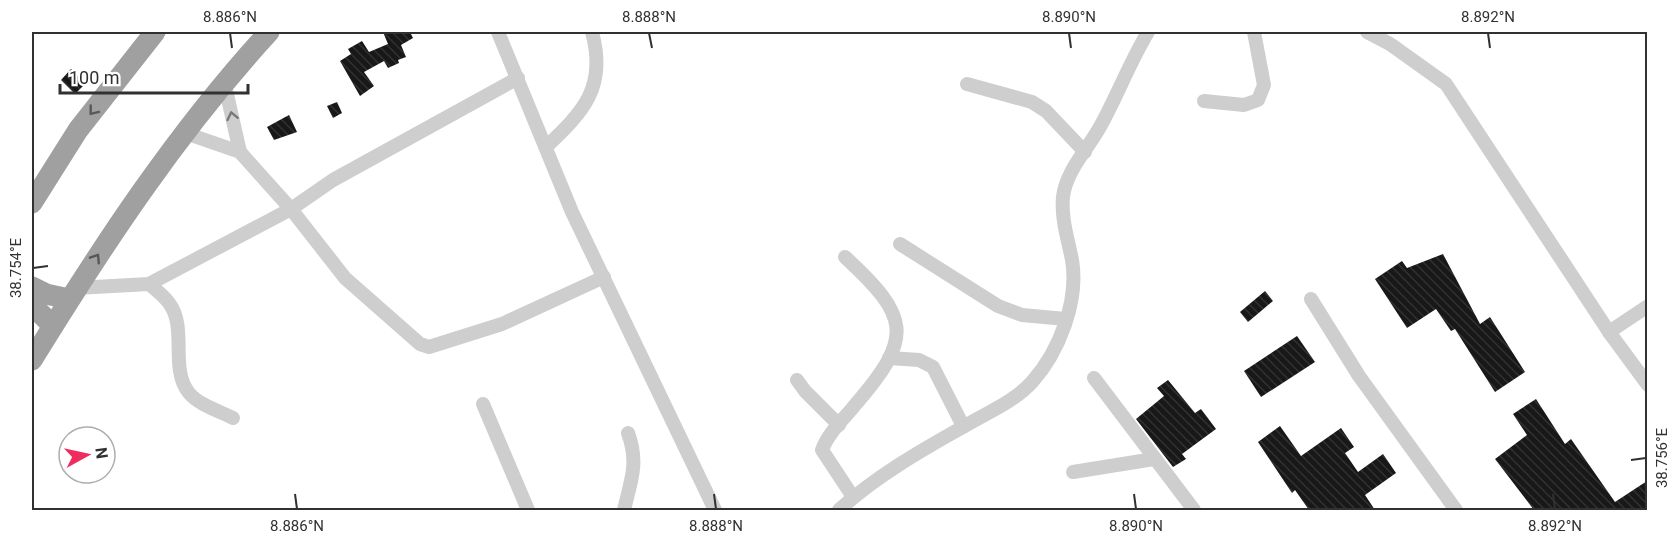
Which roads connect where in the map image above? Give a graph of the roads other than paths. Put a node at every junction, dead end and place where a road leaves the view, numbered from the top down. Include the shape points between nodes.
1 (155, 32) edge
2 (269, 32) edge
3 (498, 32) edge
4 (592, 32) edge
5 (1148, 32) edge
6 (1254, 32) edge
7 (1367, 32) edge
8 (518, 78) junction
9 (224, 81) junction
10 (967, 84) dead end
11 (1204, 101) dead end
12 (185, 133) junction
13 (546, 147) junction
14 (240, 152) junction
15 (1085, 152) junction
16 (32, 203) edge
17 (291, 209) junction
18 (900, 244) dead end
19 (845, 257) dead end
20 (604, 277) junction
21 (149, 284) junction
22 (32, 286) edge
23 (73, 294) junction
24 (1311, 299) dead end
25 (32, 305) edge
26 (1647, 306) edge
27 (1066, 319) junction
28 (52, 326) junction
29 (1609, 332) junction
30 (889, 358) junction
31 (32, 360) edge
32 (1094, 378) dead end
33 (797, 380) dead end
34 (1647, 385) edge
35 (483, 404) dead end
36 (233, 418) dead end
37 (838, 424) junction
38 (963, 426) junction
39 (628, 433) dead end
40 (1154, 459) junction
41 (1073, 472) dead end
42 (853, 497) junction
43 (528, 510) edge
44 (624, 510) edge
45 (715, 510) edge
46 (839, 510) edge
47 (1194, 510) edge
48 (1456, 510) edge

1 -> 16 highway via 78,130
2 - 9 highway
3 - 8 street
4 - 13 street via 598,66 588,101
5 - 15 street
6 - 11 street via 1263,93 1251,104
7 - 29 street via 1446,84
8 - 13 street
8 - 17 street via 333,180
9 - 12 highway
14 -> 9 street
10 - 15 street via 1032,102 1046,111
12 - 14 street
23 -> 12 highway via 130,205
13 - 20 street
14 - 17 street
15 - 27 street via 1069,177 1063,197 1074,284
17 - 20 street via 345,278 420,344 429,347 502,324
17 - 21 street
18 - 27 street via 998,306 1022,315
19 - 30 street via 874,283 894,312 897,333
20 - 45 street
21 - 23 street
21 - 36 street via 171,305 179,365 189,392 198,401
22 - 23 highway
23 - 28 highway
24 - 48 street via 1359,376
25 - 28 highway
26 - 29 street
27 - 38 street via 1053,352 1031,383 1002,405
28 - 31 highway
29 - 34 street
30 - 37 street via 875,382
30 - 38 street via 920,360 933,367
32 - 40 street
33 - 37 street
35 - 43 street
37 - 42 street via 822,450
38 - 42 street
39 - 44 street via 635,450 635,464
40 - 41 street
40 - 47 street
42 - 46 street

